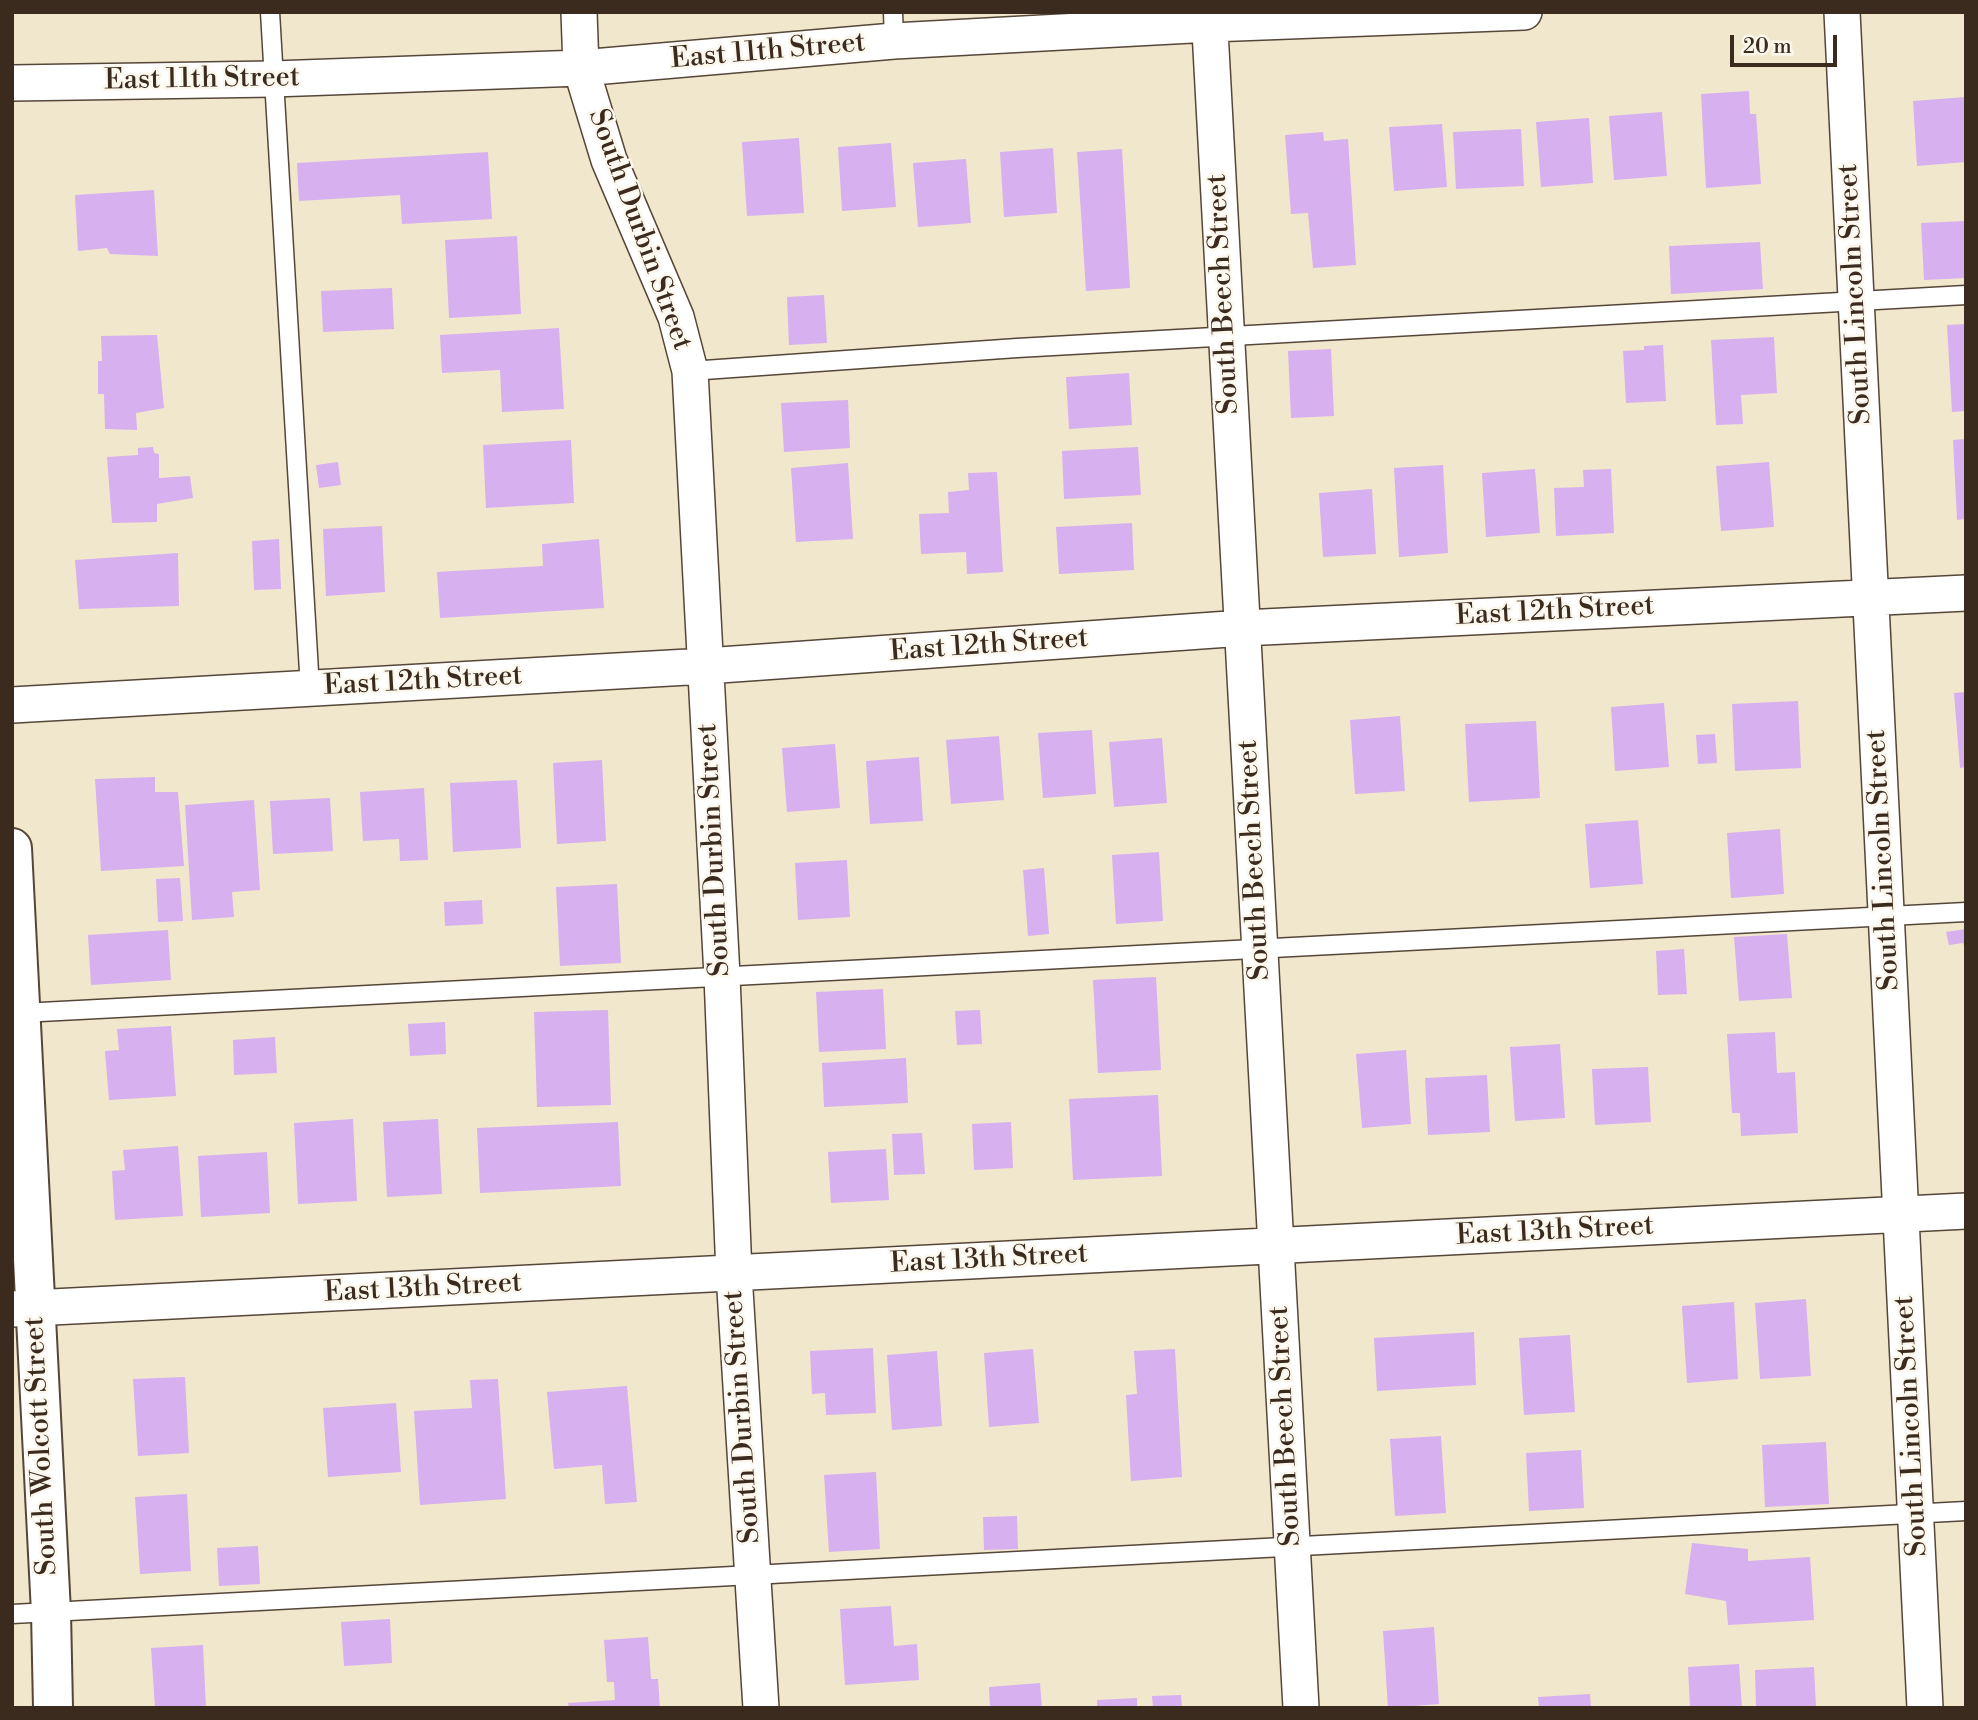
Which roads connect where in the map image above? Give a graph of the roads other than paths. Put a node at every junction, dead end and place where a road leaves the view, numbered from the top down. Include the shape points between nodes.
1 (270, 12) edge
2 (579, 12) edge
3 (1524, 12) edge
4 (1842, 12) edge
5 (1210, 18) edge
6 (894, 27) edge
7 (581, 68) junction
8 (273, 79) junction
9 (12, 83) edge
10 (1966, 295) edge
11 (1856, 301) junction
12 (1226, 338) junction
13 (690, 371) junction
14 (1966, 593) edge
15 (1871, 597) junction
16 (1242, 628) junction
17 (706, 666) junction
18 (310, 688) junction
19 (12, 705) edge
20 (12, 848) edge
21 (1966, 912) edge
22 (1886, 916) junction
23 (1260, 948) junction
24 (722, 976) junction
25 (21, 1013) junction
26 (1966, 1211) edge
27 (1901, 1214) junction
28 (1276, 1246) junction
29 (734, 1273) junction
30 (24, 1308) edge
31 (1966, 1511) edge
32 (1916, 1514) junction
33 (1292, 1546) junction
34 (753, 1575) junction
35 (51, 1612) junction
36 (12, 1614) edge
37 (53, 1708) edge
38 (761, 1708) edge
39 (1301, 1708) edge
40 (1925, 1708) edge

1 - 8 lane
2 - 7 street, South Durbin Street
3 - 5 street, East 11th Street
4 - 11 street, South Lincoln Street
5 - 6 street, East 11th Street
5 - 12 street, South Beech Street
6 - 7 street, East 11th Street
7 - 8 street, East 11th Street
7 - 13 street, South Durbin Street via 609,160 676,317
8 - 9 street, East 11th Street
8 - 18 lane
10 - 11 lane
11 - 12 lane
11 - 15 street, South Lincoln Street
12 - 13 lane
12 - 16 street, South Beech Street
13 - 17 street, South Durbin Street
14 - 15 street, East 12th Street
15 - 16 street, East 12th Street
15 - 22 street, South Lincoln Street
16 - 17 street, East 12th Street
16 - 23 street, South Beech Street
17 - 18 street, East 12th Street
17 - 24 street, South Durbin Street
18 - 19 street, East 12th Street
20 - 25 main road, South Wolcott Street
21 - 22 lane
22 - 23 lane
22 - 27 street, South Lincoln Street
23 - 24 lane
23 - 28 street, South Beech Street
24 - 25 lane
24 - 29 street, South Durbin Street
25 - 30 main road, South Wolcott Street
26 - 27 street, East 13th Street
27 - 28 street, East 13th Street
27 - 32 street, South Lincoln Street
28 - 29 street, East 13th Street
28 - 33 street, South Beech Street
29 - 30 street, East 13th Street
29 - 34 street, South Durbin Street
30 - 35 main road, South Wolcott Street
31 - 32 lane
32 - 33 lane
32 - 40 street, South Lincoln Street
33 - 34 lane
33 - 39 street, South Beech Street
34 - 35 lane
34 - 38 street, South Durbin Street
35 - 36 lane
35 - 37 main road, South Wolcott Street

